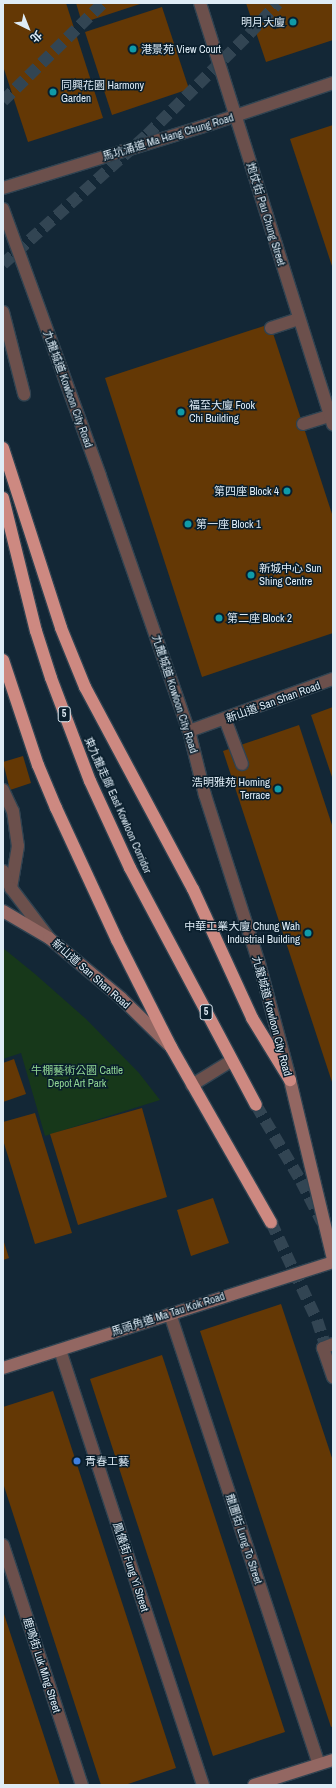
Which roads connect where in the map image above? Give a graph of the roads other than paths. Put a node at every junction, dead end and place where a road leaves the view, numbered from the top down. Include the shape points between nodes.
1 (200, 3) edge
2 (333, 83) edge
3 (236, 116) junction
4 (3, 188) edge
5 (3, 209) edge
6 (3, 312) edge
7 (300, 319) junction
8 (271, 328) dead end
9 (24, 394) dead end
10 (332, 420) edge
11 (303, 424) dead end
12 (3, 448) edge
13 (3, 498) edge
14 (3, 660) edge
15 (333, 679) edge
16 (225, 719) junction
17 (190, 731) junction
18 (242, 764) dead end
19 (3, 790) edge
20 (3, 871) edge
21 (12, 888) junction
22 (3, 911) edge
23 (49, 938) junction
24 (171, 1047) junction
25 (231, 1061) junction
26 (290, 1080) junction
27 (192, 1085) junction
28 (256, 1105) tunnel mouth
29 (271, 1222) tunnel mouth
30 (333, 1260) edge
31 (170, 1314) junction
32 (333, 1344) edge
33 (60, 1350) junction
34 (3, 1368) edge
35 (333, 1377) edge
36 (3, 1545) edge
37 (333, 1760) edge
38 (319, 1764) junction
39 (82, 1785) edge
40 (203, 1785) edge
41 (254, 1785) edge

1 - 3 street, 炮仗街 Pau Chung Street
2 - 3 street, 馬坑涌道 Ma Hang Chung Road
3 - 4 street, 馬坑涌道 Ma Hang Chung Road
3 - 7 street, 炮仗街 Pau Chung Street
5 - 17 street, 九龍城道 Kowloon City Road
6 - 9 street
7 - 8 street
7 - 10 street, 炮仗街 Pau Chung Street
10 - 11 street
12 - 26 highway via 61,628 85,687 190,883 252,1018
13 - 25 highway, 東九龍走廊 East Kowloon Corridor / 5 via 36,631 90,781 130,868
14 - 24 highway via 38,765 56,808 117,940
15 - 16 street, 新山道 San Shan Road
16 - 17 street, 新山道 San Shan Road
16 - 18 street
17 - 26 street, 九龍城道 Kowloon City Road via 205,795 259,963
19 - 21 street via 13,811 18,846
20 - 21 street
21 - 23 street
22 - 23 main road, 新山道 San Shan Road
23 - 24 main road, 新山道 San Shan Road via 121,998
24 - 27 highway
25 - 27 street
25 - 28 highway, 東九龍走廊 East Kowloon Corridor / 5
26 - 30 main road, 九龍城道 Kowloon City Road
27 - 29 highway
30 - 31 main road, 馬頭角道 Ma Tau Kok Road
31 - 33 main road, 馬頭角道 Ma Tau Kok Road
31 - 38 street, 龍圖街 Lung To Street
32 - 35 street via 323,1348
33 - 34 main road, 馬頭角道 Ma Tau Kok Road
33 - 40 street, 鳳儀街 Fung Yi Street
36 - 39 street, 鹿鳴街 Luk Ming Street
37 - 38 main road
38 - 41 main road

